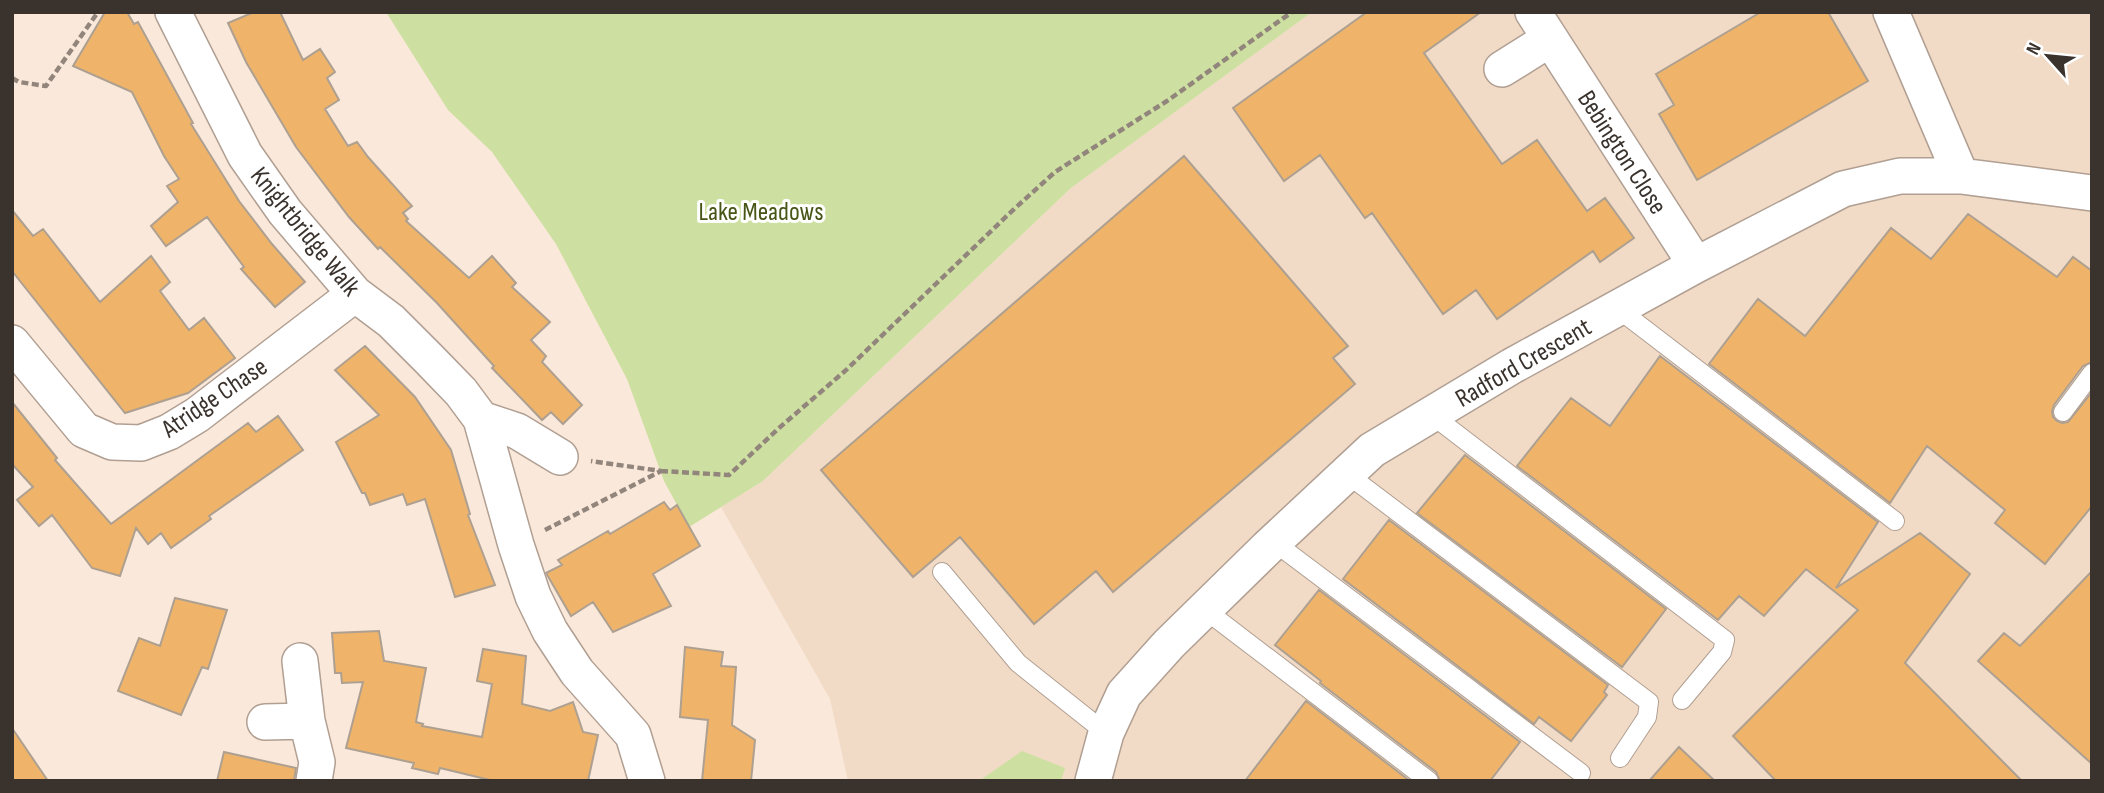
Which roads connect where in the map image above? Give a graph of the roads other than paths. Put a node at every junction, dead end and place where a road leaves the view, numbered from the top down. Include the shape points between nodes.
1 (173, 12) edge
2 (1891, 12) edge
3 (1541, 26) edge
4 (1502, 69) dead end
5 (1962, 176) junction
6 (2092, 193) edge
7 (1696, 265) junction
8 (355, 295) junction
9 (1617, 308) junction
10 (12, 343) edge
11 (2092, 373) edge
12 (2063, 412) dead end
13 (1432, 415) junction
14 (481, 419) junction
15 (560, 457) road end
16 (1347, 474) junction
17 (1895, 521) dead end
18 (1274, 542) junction
19 (942, 572) dead end
20 (1204, 609) junction
21 (300, 661) dead end
22 (1682, 700) dead end
23 (307, 721) junction
24 (265, 722) dead end
25 (1106, 733) junction
26 (1620, 758) dead end
27 (1581, 773) dead end
28 (314, 781) edge
29 (647, 781) edge
30 (1093, 781) edge
31 (1429, 781) edge

1 - 8 street, Knightbridge Walk via 245,155 285,212
2 - 5 street
3 - 4 street, Bebington Close
3 - 7 street, Bebington Close
5 - 6 street, Radford Crescent
5 - 7 street, Radford Crescent via 1900,176 1843,189
7 - 9 street, Radford Crescent
8 - 10 street, Atridge Chase via 197,415 141,443 112,442 84,430
8 - 14 street, Knightbridge Walk via 391,321 461,392
9 - 13 street, Radford Crescent
9 - 17 lane
11 - 12 lane
13 - 16 street, Radford Crescent via 1372,450
13 - 22 lane via 1725,640 1722,652
14 - 15 street via 517,432
14 - 29 street, Knightbridge Walk via 533,596 577,672 633,735
16 - 18 street, Radford Crescent
16 - 26 lane via 1649,702 1647,718
18 - 20 street, Radford Crescent
18 - 27 lane
19 - 25 lane via 1018,663
20 - 25 street, Radford Crescent via 1124,694
20 - 31 lane
21 - 23 street
23 - 24 street
23 - 28 street via 317,762
25 - 30 street, Radford Crescent

